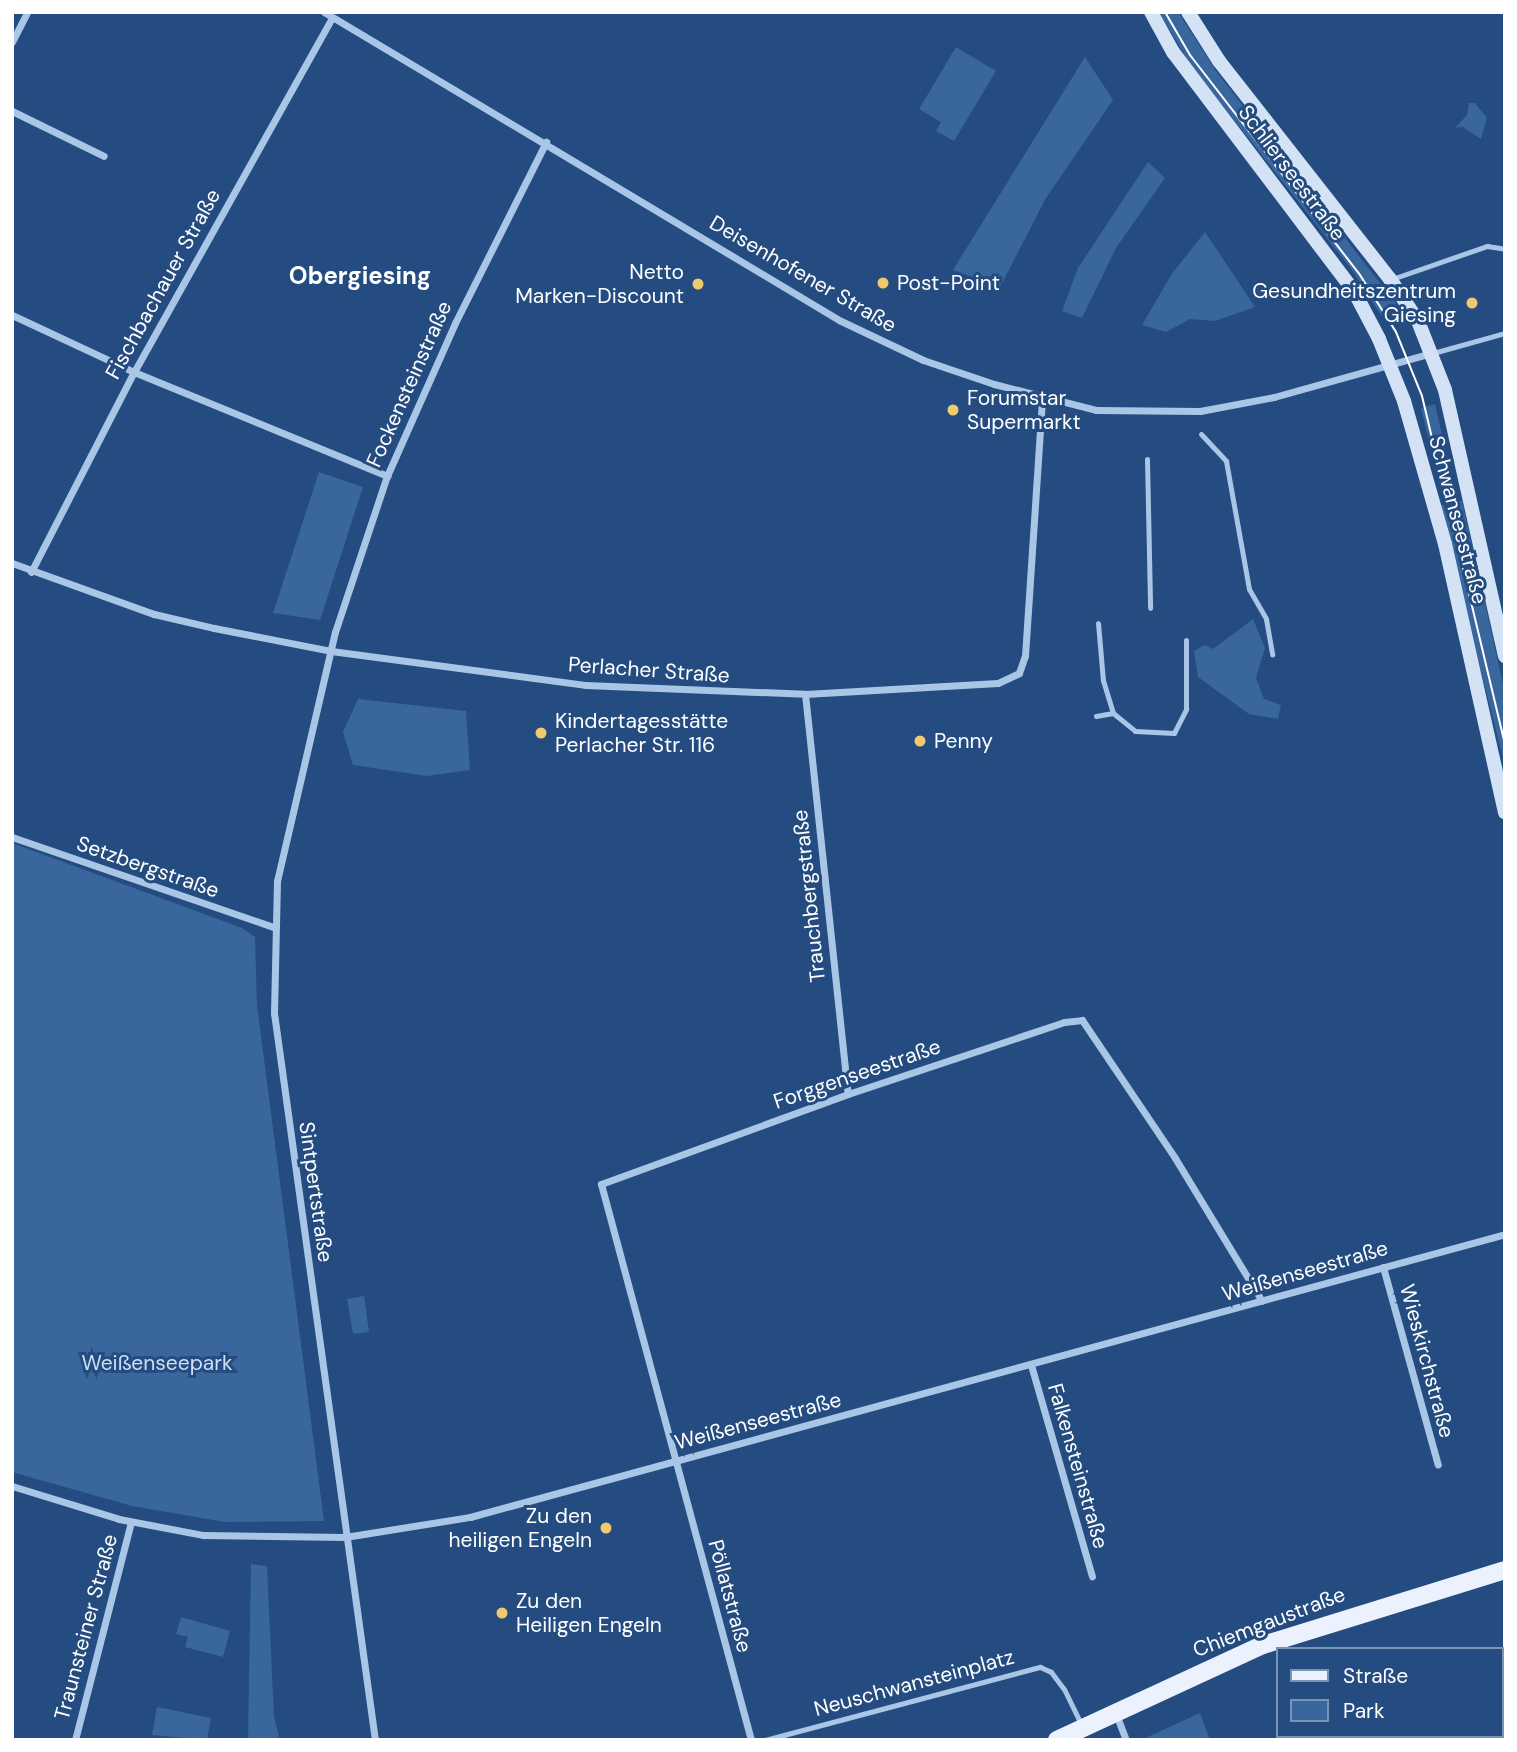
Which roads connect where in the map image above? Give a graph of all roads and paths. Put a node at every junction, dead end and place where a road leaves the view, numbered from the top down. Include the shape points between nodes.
1 (27, 12) edge
2 (324, 12) edge
3 (1151, 12) edge
4 (1188, 12) edge
5 (332, 17) junction
6 (12, 42) edge
7 (12, 111) edge
8 (546, 142) junction
9 (104, 156) dead end
10 (1505, 249) edge
11 (1390, 279) junction
12 (12, 315) edge
13 (1505, 333) edge
14 (1433, 353) junction
15 (1390, 365) junction
16 (134, 372) junction
17 (1042, 398) junction
18 (1201, 434) dead end
19 (1147, 459) dead end
20 (387, 476) junction
21 (12, 563) edge
22 (31, 572) junction
23 (1150, 608) dead end
24 (1098, 623) dead end
25 (1186, 640) dead end
26 (331, 651) junction
27 (1272, 654) dead end
28 (1505, 656) edge
29 (805, 694) junction
30 (1113, 713) junction
31 (1096, 716) dead end
32 (1505, 812) edge
33 (12, 837) edge
34 (273, 927) junction
35 (848, 1094) junction
36 (1505, 1234) edge
37 (1383, 1267) junction
38 (1262, 1301) junction
39 (1031, 1365) junction
40 (675, 1462) junction
41 (1438, 1465) dead end
42 (12, 1486) edge
43 (131, 1522) junction
44 (345, 1537) junction
45 (1505, 1570) edge
46 (1091, 1576) dead end
47 (1115, 1712) junction
48 (1082, 1727) junction
49 (75, 1740) edge
50 (375, 1740) edge
51 (751, 1740) edge
52 (765, 1740) edge
53 (1058, 1740) edge
54 (1126, 1740) edge

1 - 6 street
2 - 5 street, Deisenhofener Straße
3 - 15 main road, Schlierseestraße via 1173,52 1355,293
4 - 11 main road, Schlierseestraße via 1219,61
5 - 8 street, Deisenhofener Straße
5 - 16 street, Fischbachauer Straße
7 - 9 street
8 - 17 street, Deisenhofener Straße via 877,340
8 - 20 street, Fockensteinstraße via 460,313
10 - 11 lane via 1487,246 1411,268
11 - 14 main road, Schlierseestraße
12 - 16 street
13 - 14 lane
14 - 15 street, Deisenhofener Straße
14 - 28 main road, Schwanseestraße via 1452,416
15 - 17 street, Deisenhofener Straße via 1200,411 1121,413
15 - 32 main road, Schwanseestraße via 1445,544
16 - 20 street
16 - 22 street, Fischbachauer Straße
17 - 29 street, Perlacher Straße via 1025,656 1019,673 998,683
18 - 27 lane via 1226,461 1249,589 1266,619
19 - 23 lane
20 - 26 street, Fockensteinstraße
21 - 22 street, Perlacher Straße
22 - 26 street, Perlacher Straße via 154,614
24 - 30 lane via 1102,681
25 - 30 lane via 1185,709 1174,733 1135,731
26 - 29 street, Perlacher Straße via 585,685
26 - 34 street, Sintpertstraße via 282,848
29 - 35 street, Trauchbergstraße
30 - 31 lane
33 - 34 street, Setzbergstraße
34 - 44 street, Sintpertstraße via 274,1013
35 - 38 street, Forggenseestraße via 1064,1022 1082,1020 1174,1157
35 - 40 street, Forggenseestraße via 601,1184
36 - 37 street, Weißenseestraße
37 - 38 street, Weißenseestraße
37 - 41 street, Wieskirchstraße
38 - 39 street, Weißenseestraße
39 - 40 street, Weißenseestraße
39 - 46 street, Falkensteinstraße
40 - 44 street, Weißenseestraße via 470,1517
40 - 51 street, Pöllatstraße
42 - 43 street, Weißenseestraße
43 - 44 street, Weißenseestraße via 203,1535
43 - 49 street, Traunsteiner Straße
44 - 50 street, Sintpertstraße
45 - 47 main road, Chiemgaustraße via 1286,1636
47 - 48 main road, Chiemgaustraße
47 - 54 street
48 - 52 lane, Neuschwansteinplatz via 1064,1689 1051,1672 1040,1667
48 - 53 main road, Chiemgaustraße

